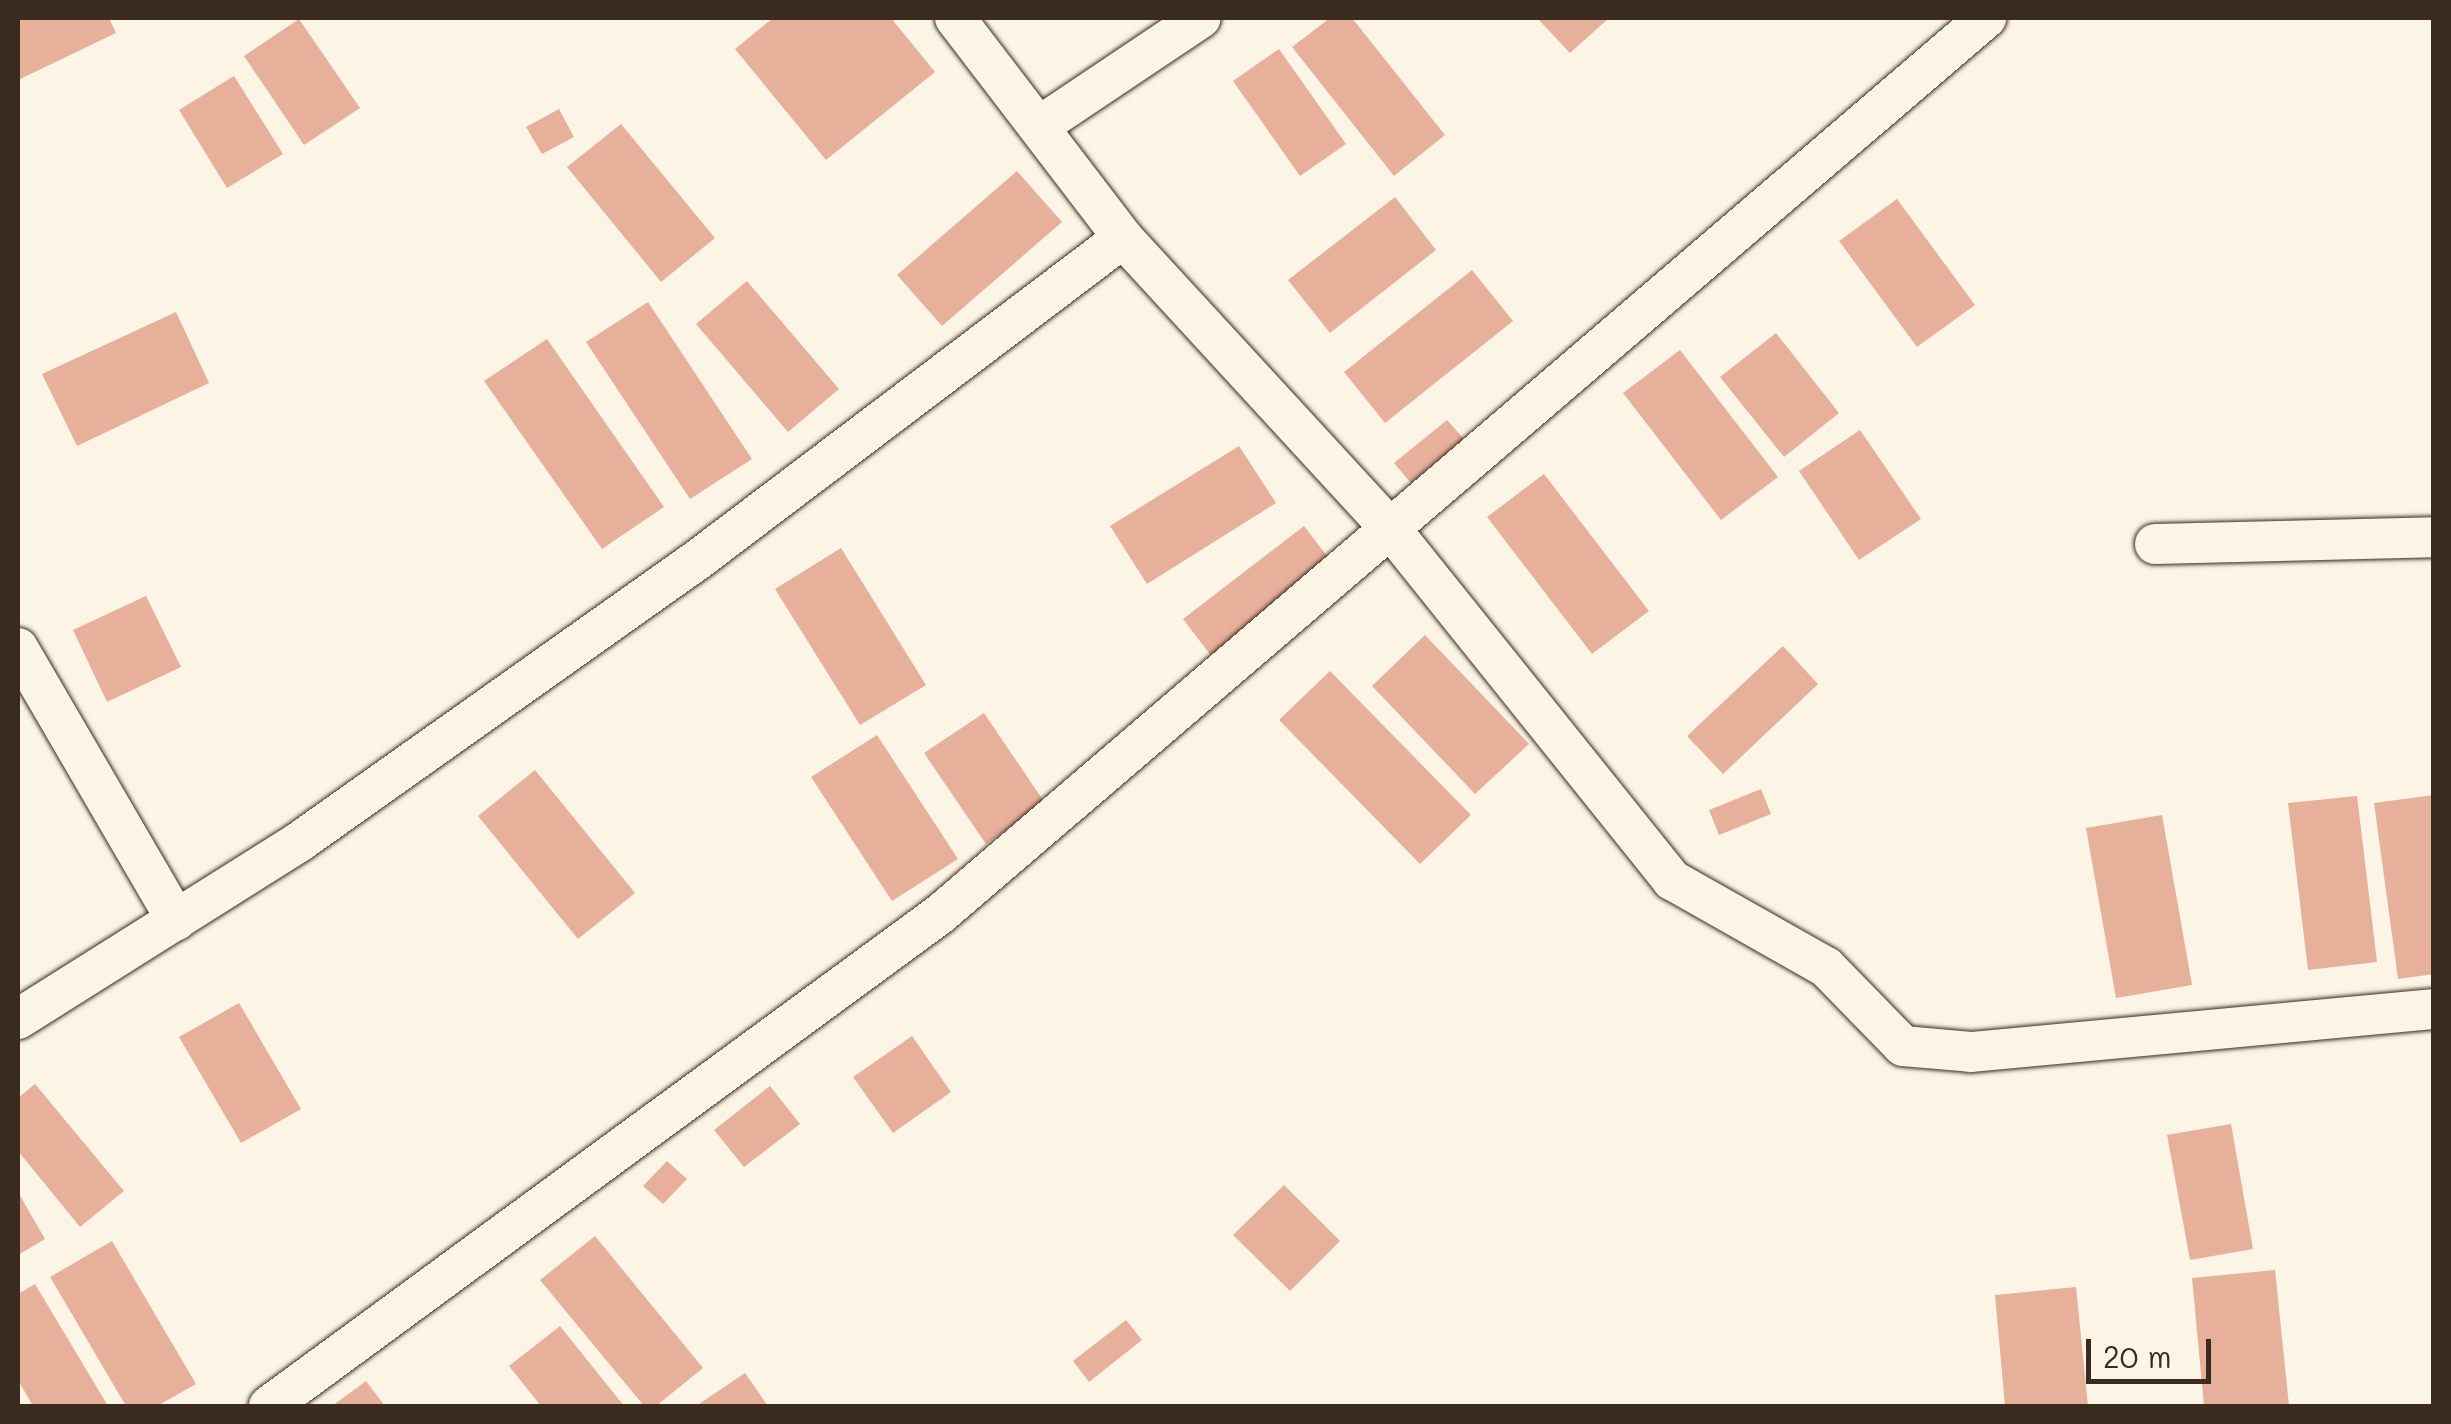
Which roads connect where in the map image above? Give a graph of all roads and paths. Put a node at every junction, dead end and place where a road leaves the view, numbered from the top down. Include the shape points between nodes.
1 (955, 18) edge
2 (1200, 18) edge
3 (1986, 18) edge
4 (1040, 126) junction
5 (1123, 238) junction
6 (1390, 528) junction
7 (2434, 537) edge
8 (2155, 544) dead end
9 (18, 648) edge
10 (176, 920) junction
11 (2434, 1009) edge
12 (18, 1018) edge
13 (270, 1406) edge

1 - 4 street
2 - 4 street
3 - 6 street
4 - 5 street
5 - 6 street
5 - 10 street via 700,558
6 - 11 street via 1672,880 1826,967 1903,1046 1971,1052
6 - 13 street via 940,915
7 - 8 street
9 - 10 street
10 - 12 street

